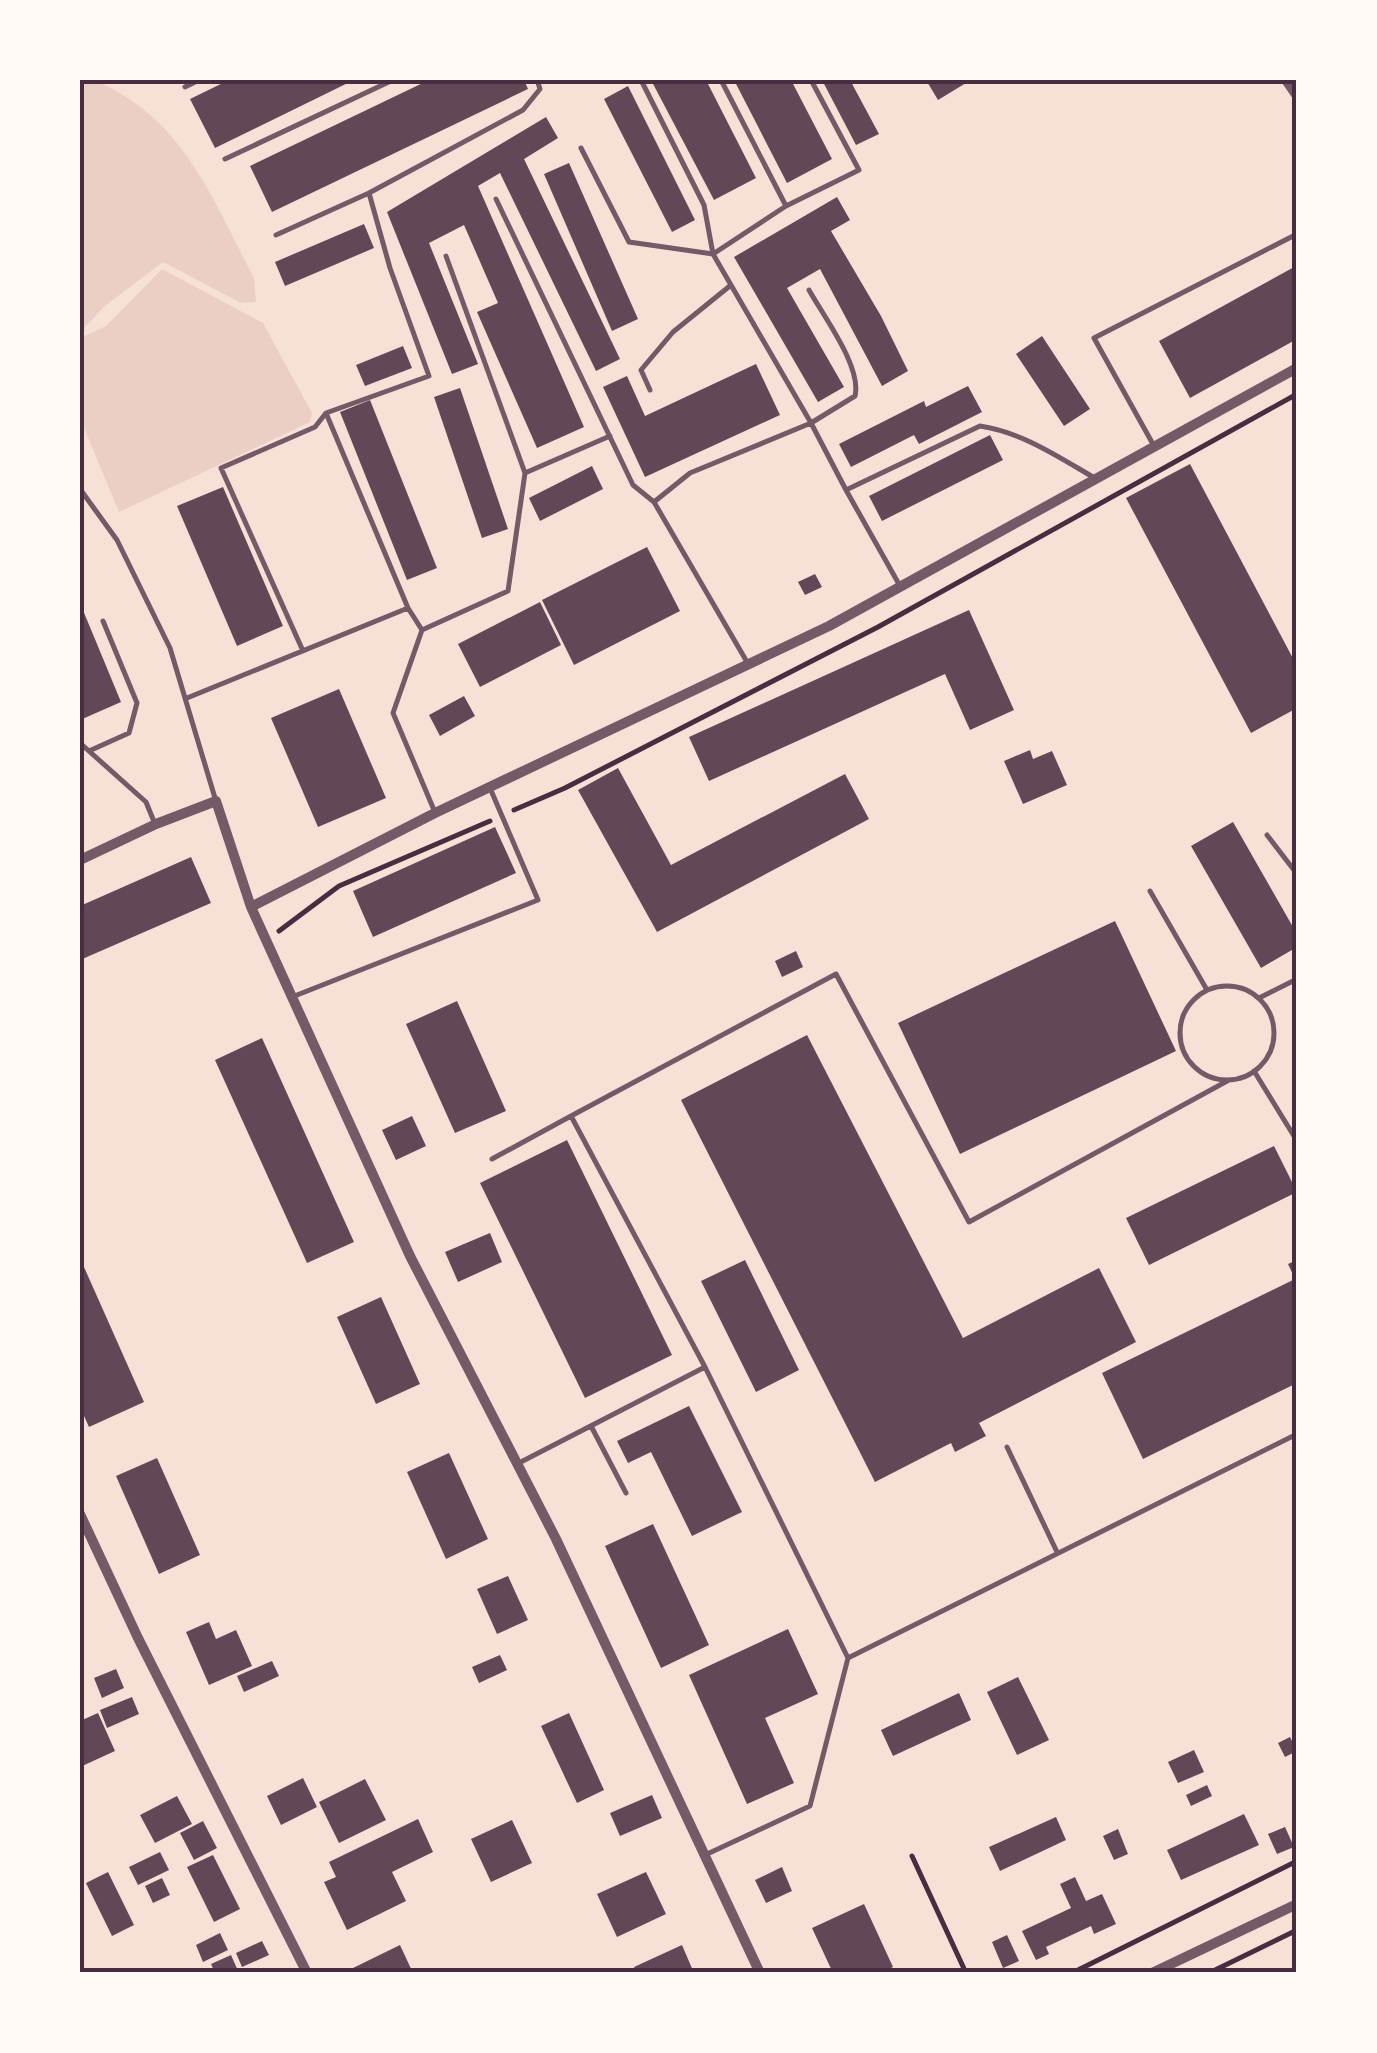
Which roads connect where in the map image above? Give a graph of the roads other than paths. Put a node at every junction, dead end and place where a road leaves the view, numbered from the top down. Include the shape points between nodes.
1 (199, 80) edge
2 (393, 80) edge
3 (537, 80) edge
4 (641, 80) edge
5 (721, 80) edge
6 (810, 80) edge
7 (1286, 80) edge
8 (185, 87) dead end
9 (1297, 96) edge
10 (582, 148) dead end
11 (225, 159) dead end
12 (369, 193) junction
13 (496, 198) dead end
14 (786, 206) junction
15 (1297, 234) edge
16 (276, 235) dead end
17 (713, 254) junction
18 (446, 256) dead end
19 (731, 285) junction
20 (809, 290) dead end
21 (1297, 368) edge
22 (650, 390) dead end
23 (326, 412) junction
24 (811, 423) junction
25 (610, 436) junction
26 (1154, 446) junction
27 (525, 473) junction
28 (1095, 479) junction
29 (80, 489) edge
30 (846, 490) junction
31 (654, 502) junction
32 (900, 586) junction
33 (408, 608) junction
34 (103, 621) dead end
35 (422, 630) junction
36 (303, 651) junction
37 (749, 665) junction
38 (187, 698) junction
39 (80, 743) edge
40 (89, 751) junction
41 (490, 788) junction
42 (216, 801) junction
43 (436, 814) junction
44 (156, 824) junction
45 (1267, 835) dead end
46 (80, 860) edge
47 (1297, 874) edge
48 (1150, 890) dead end
49 (251, 907) junction
50 (1297, 979) edge
51 (1208, 990) junction
52 (292, 997) junction
53 (1259, 998) junction
54 (1254, 1071) junction
55 (1229, 1080) junction
56 (570, 1116) junction
57 (1297, 1140) edge
58 (492, 1159) dead end
59 (705, 1367) junction
60 (591, 1426) junction
61 (1297, 1434) edge
62 (1007, 1446) dead end
63 (517, 1464) junction
64 (626, 1493) dead end
65 (80, 1514) edge
66 (1058, 1553) junction
67 (848, 1658) junction
68 (705, 1855) junction
69 (1297, 1904) edge
70 (307, 1973) edge
71 (760, 1973) edge
72 (1152, 1973) edge

1 - 8 lane
2 - 11 lane
3 - 12 lane via 540,89 524,110
4 - 17 lane via 704,205
5 - 14 lane
6 - 14 lane via 860,170
7 - 9 street
10 - 17 lane via 629,242
12 - 16 lane
12 - 23 lane via 428,376
13 - 25 lane
14 - 17 lane
15 - 26 lane via 1094,338
17 - 19 lane
18 - 27 lane
19 - 22 lane via 641,370
19 - 24 lane
20 - 24 lane via 858,384 854,396
21 - 26 street
23 - 33 lane
23 - 36 lane via 315,427 222,468
24 - 30 lane
24 - 31 lane via 690,473
25 - 27 lane
25 - 31 lane via 633,485
26 - 28 street
27 - 35 lane via 508,591
28 - 30 lane via 1050,451 980,426
28 - 32 street
29 - 38 lane via 117,540
30 - 32 lane
31 - 37 lane
32 - 37 street
33 - 35 lane
33 - 36 lane
34 - 40 lane via 137,703 130,734
35 - 43 lane via 393,713
36 - 38 lane
37 - 41 street
38 - 42 lane
39 - 40 lane
40 - 44 lane via 146,802
41 - 43 street
41 - 52 lane via 538,900
42 - 44 street
42 - 49 street
43 - 49 street
44 - 46 street
45 - 47 lane
48 - 51 lane
49 - 52 street
50 - 53 lane
51 - 53 lane via 1234,986
51 - 55 lane via 1187,1009 1180,1036 1191,1063
52 - 63 street via 410,1256
53 - 54 lane via 1274,1036
54 - 55 lane
54 - 57 lane
55 - 56 lane via 969,1222 836,974
56 - 58 lane
56 - 59 lane
59 - 60 lane
59 - 67 lane
60 - 63 lane
60 - 64 lane
61 - 66 lane
62 - 66 lane
63 - 68 street
65 - 70 street
66 - 67 lane
67 - 68 lane via 810,1806
68 - 71 street
69 - 72 street

